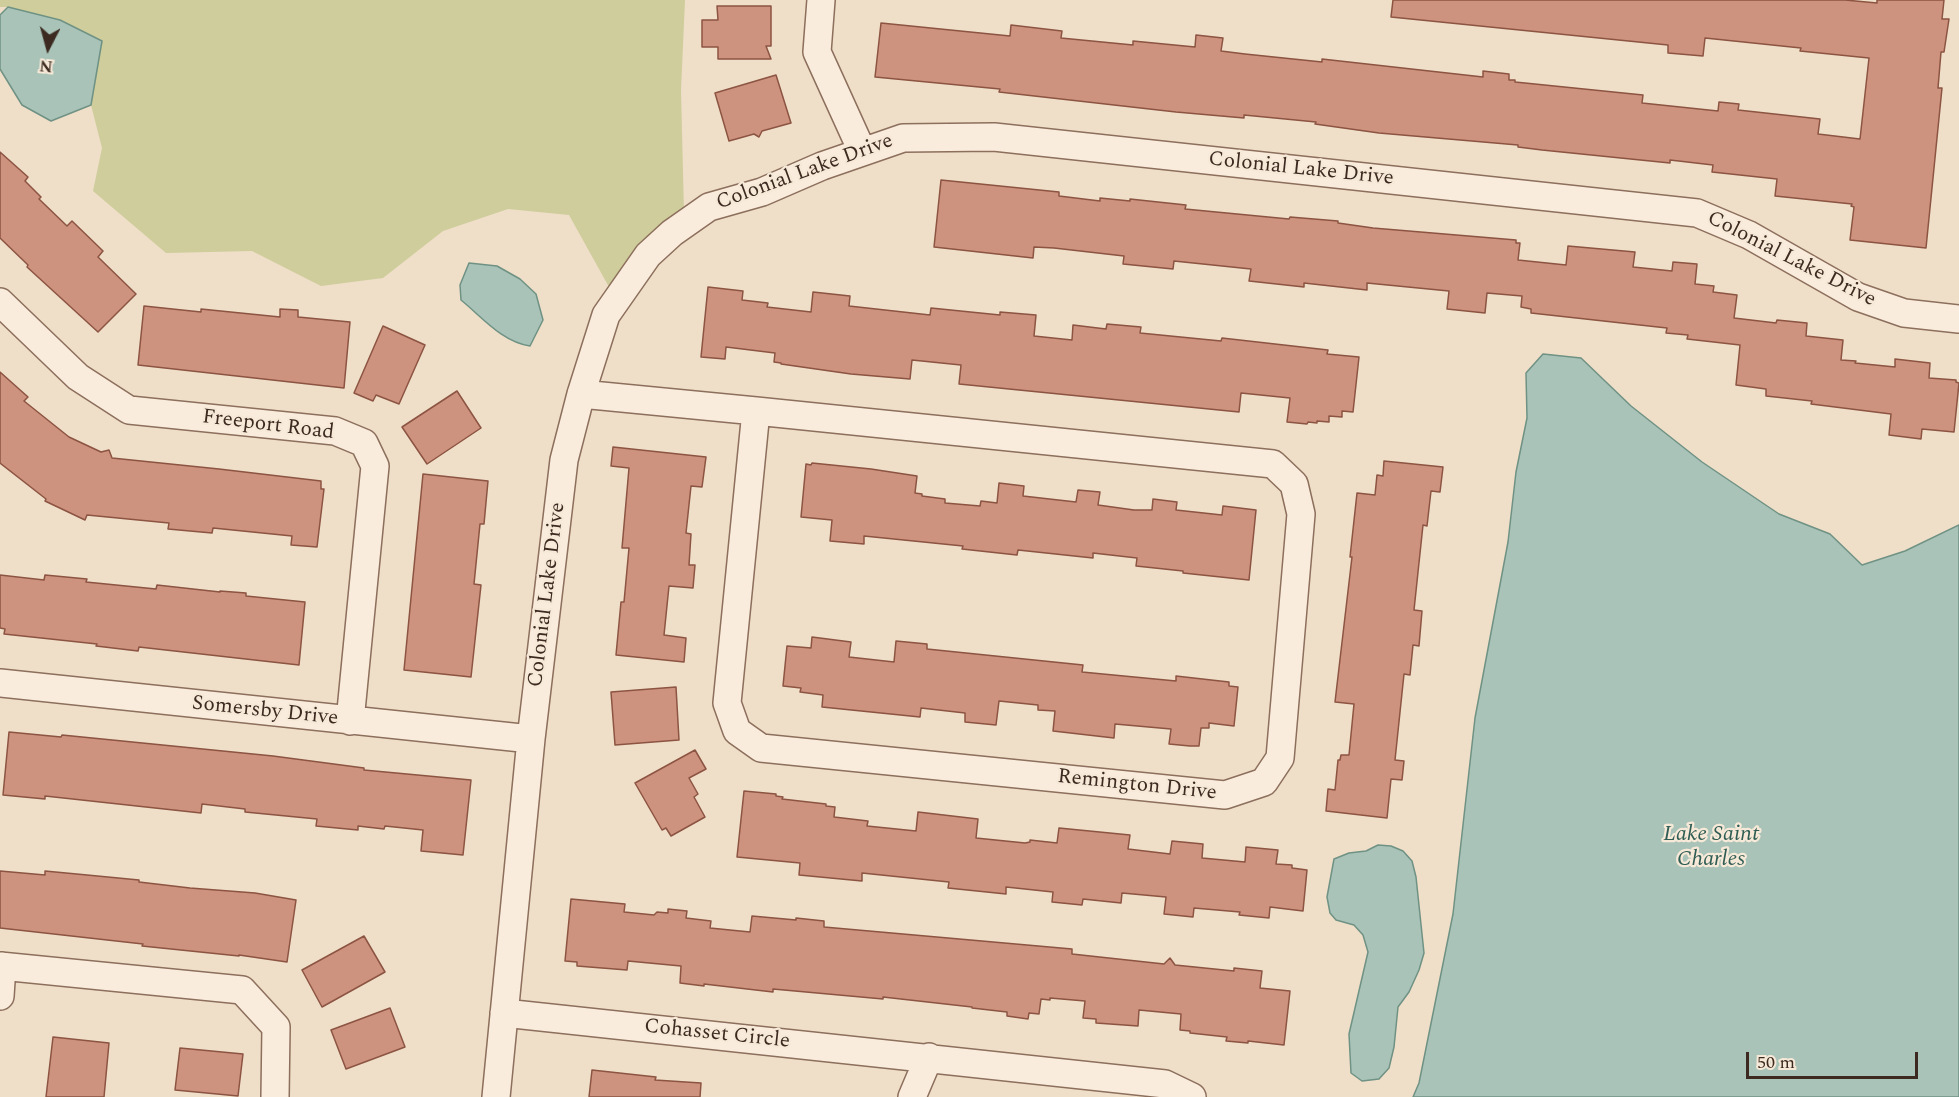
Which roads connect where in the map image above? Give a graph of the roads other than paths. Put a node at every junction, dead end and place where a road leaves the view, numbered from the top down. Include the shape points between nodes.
1 (821, 0) edge
2 (862, 151) junction
3 (0, 302) edge
4 (1959, 319) edge
5 (581, 394) junction
6 (756, 411) junction
7 (0, 682) edge
8 (350, 721) junction
9 (531, 740) junction
10 (1, 966) edge
11 (0, 996) edge
12 (504, 1013) junction
13 (929, 1057) junction
14 (275, 1097) edge
15 (496, 1097) edge
16 (912, 1097) edge
17 (1192, 1097) edge

1 - 2 street via 817,52
2 - 4 street, Colonial Lake Drive via 903,138 994,137 1697,213 1749,235 1858,297 1904,313
2 - 5 street, Colonial Lake Drive via 762,192 709,207 672,233 648,255 606,315
3 - 8 street, Freeport Road via 78,376 129,410 335,431 364,443 375,466
5 - 6 street, Remington Drive
5 - 9 street, Colonial Lake Drive via 564,460
6 - 6 street, Remington Drive via 1273,464 1294,484 1301,514 1280,758 1264,782 1225,795 761,748 737,731 727,704
7 - 8 street, Somersby Drive
8 - 9 street, Somersby Drive
9 - 12 street, Colonial Lake Drive
10 - 11 street
10 - 14 street via 242,990 276,1027
12 - 13 street, Cohasset Circle
12 - 15 street, Colonial Lake Drive
13 - 16 street
13 - 17 street, Cohasset Circle via 1165,1084

